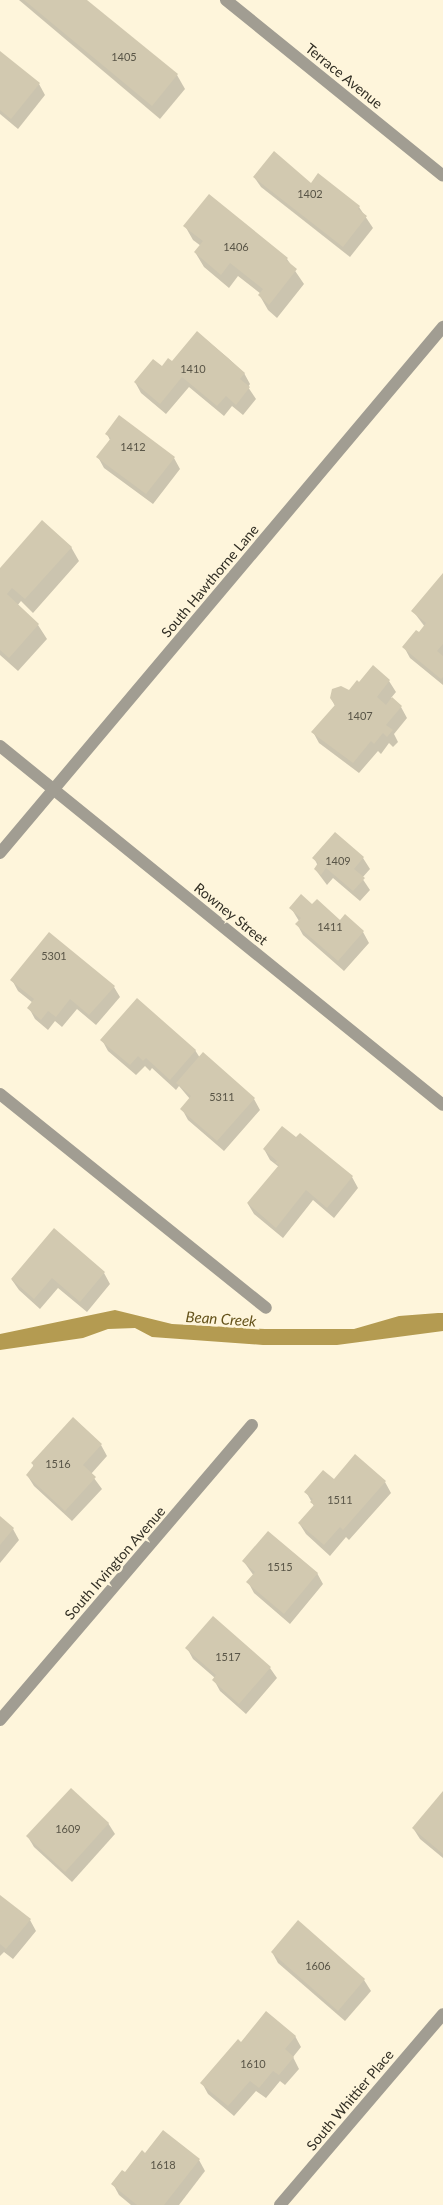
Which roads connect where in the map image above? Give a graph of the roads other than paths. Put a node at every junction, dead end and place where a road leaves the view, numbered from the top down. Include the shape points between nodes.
1 (226, 0) edge
2 (443, 176) edge
3 (443, 328) edge
4 (0, 746) edge
5 (54, 790) junction
6 (0, 853) edge
7 (0, 1094) edge
8 (443, 1105) edge
9 (266, 1308) dead end
10 (252, 1425) dead end
11 (0, 1720) edge
12 (443, 2014) edge
13 (280, 2205) edge

1 - 2 street, Terrace Avenue
3 - 5 street, South Hawthorne Lane
4 - 5 street, Rowney Street
5 - 6 street, South Hawthorne Lane
5 - 8 street, Rowney Street
7 - 9 street
10 - 11 street, South Irvington Avenue
12 - 13 street, South Whittier Place

